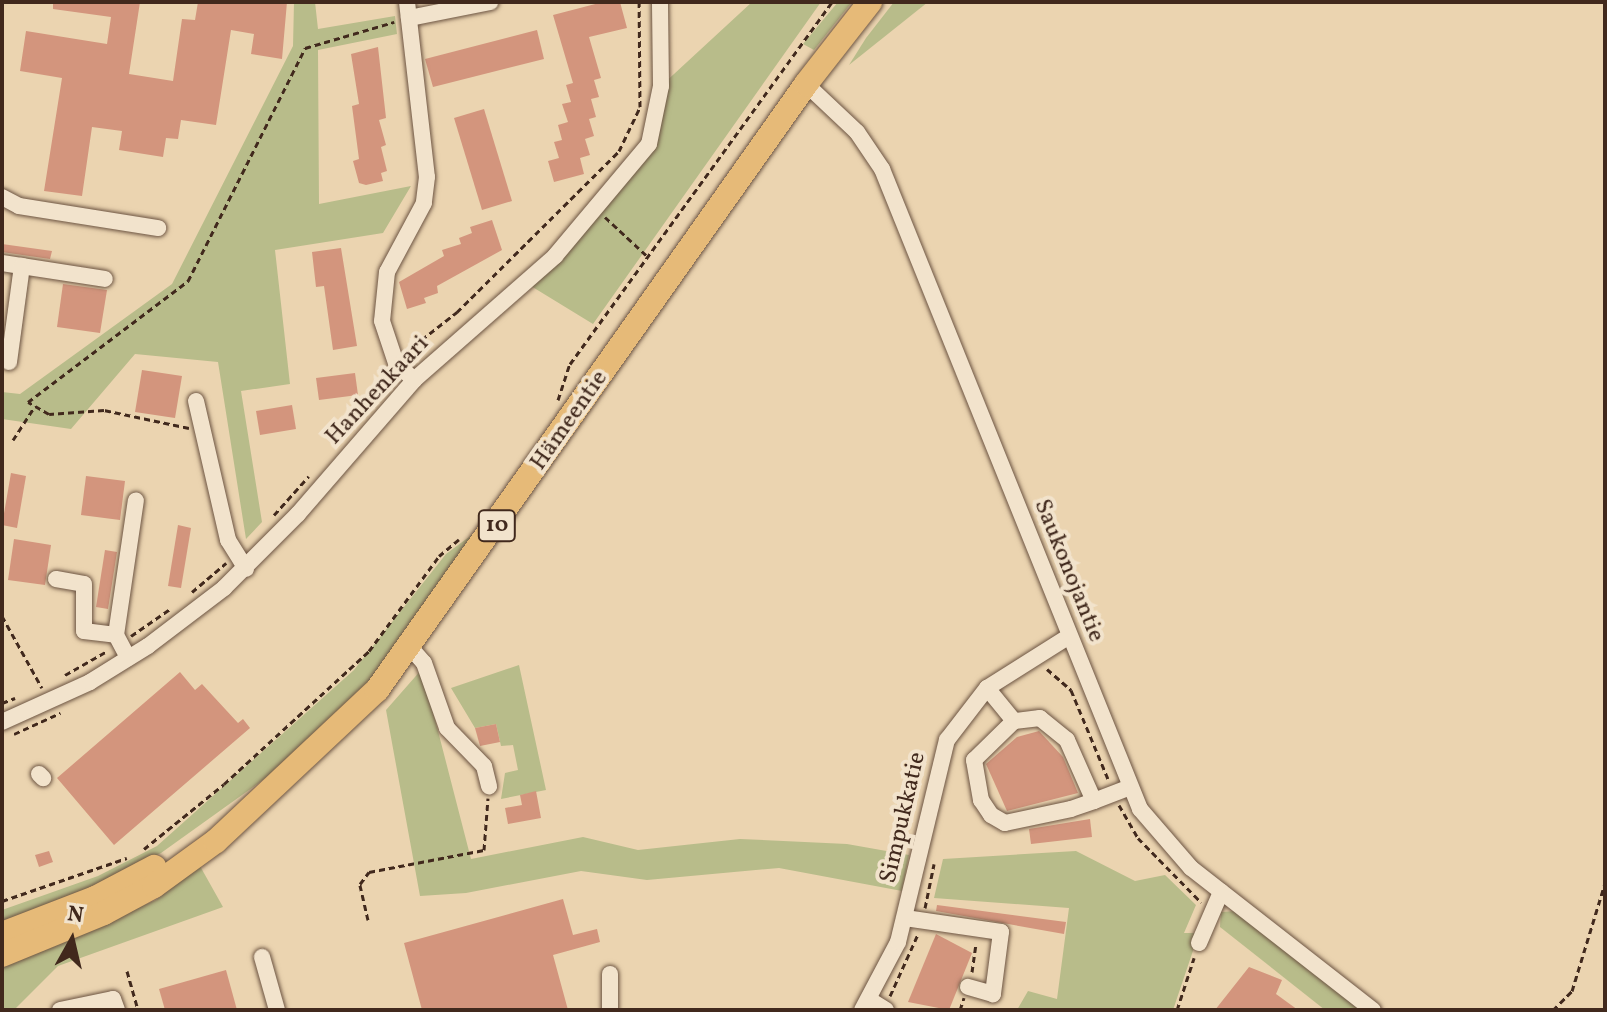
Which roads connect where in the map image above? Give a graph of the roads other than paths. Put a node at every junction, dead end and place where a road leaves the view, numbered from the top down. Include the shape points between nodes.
1 (490, 2) edge
2 (660, 2) edge
3 (870, 2) edge
4 (408, 10) edge
5 (806, 84) junction
6 (2, 197) edge
7 (158, 228) dead end
8 (2, 263) edge
9 (22, 266) junction
10 (105, 279) dead end
11 (9, 362) dead end
12 (414, 380) junction
13 (196, 401) dead end
14 (136, 500) dead end
15 (246, 569) junction
16 (56, 579) dead end
17 (1068, 637) junction
18 (121, 646) junction
19 (410, 647) junction
20 (987, 688) junction
21 (1014, 721) junction
22 (4, 728) edge
23 (489, 786) road end
24 (1130, 787) junction
25 (1094, 801) junction
26 (242, 815) junction
27 (1221, 892) junction
28 (905, 918) junction
29 (2, 934) edge
30 (1199, 943) road end
31 (2, 955) edge
32 (262, 957) dead end
33 (610, 974) dead end
34 (968, 987) road end
35 (875, 1007) edge
36 (60, 1010) edge
37 (117, 1010) edge
38 (277, 1010) edge
39 (610, 1010) edge
40 (1373, 1010) edge

1 - 4 street
2 - 12 street, Hanhenkaari via 658,118 649,144 555,256
3 - 5 highway, Hämeentie / 10
4 - 12 street via 427,177 424,203 392,260 382,296 382,321 396,363
5 - 17 street, Saukonojantie via 857,132 882,169
5 - 19 highway, Hämeentie / 10
6 - 7 street via 19,206
8 - 9 street
9 - 10 street
9 - 11 street
12 - 15 street, Hanhenkaari
13 - 15 street via 217,501
14 - 18 street
15 - 18 street, Hanhenkaari
16 - 18 street via 84,584 84,631
17 - 20 street, Simpukkatie
17 - 24 street, Saukonojantie
18 - 22 street, Hanhenkaari via 55,700
19 - 23 street via 424,663 447,728 484,766
19 - 26 highway, Hämeentie / 10 via 377,690
20 - 21 street
20 - 28 street, Simpukkatie via 959,721 940,758
21 - 25 street via 1040,718 1061,732
21 - 25 street via 974,760 977,787 991,815 1013,823
24 - 25 street
24 - 27 street, Saukonojantie via 1167,845
26 - 29 highway, Hämeentie / 10 via 133,880
26 - 31 highway, Hämeentie / 10 via 216,841 126,903
27 - 30 street
27 - 40 street, Saukonojantie
28 - 34 street via 1001,932 993,994
28 - 35 street, Simpukkatie
32 - 38 street
33 - 39 street
36 - 37 street via 113,999

